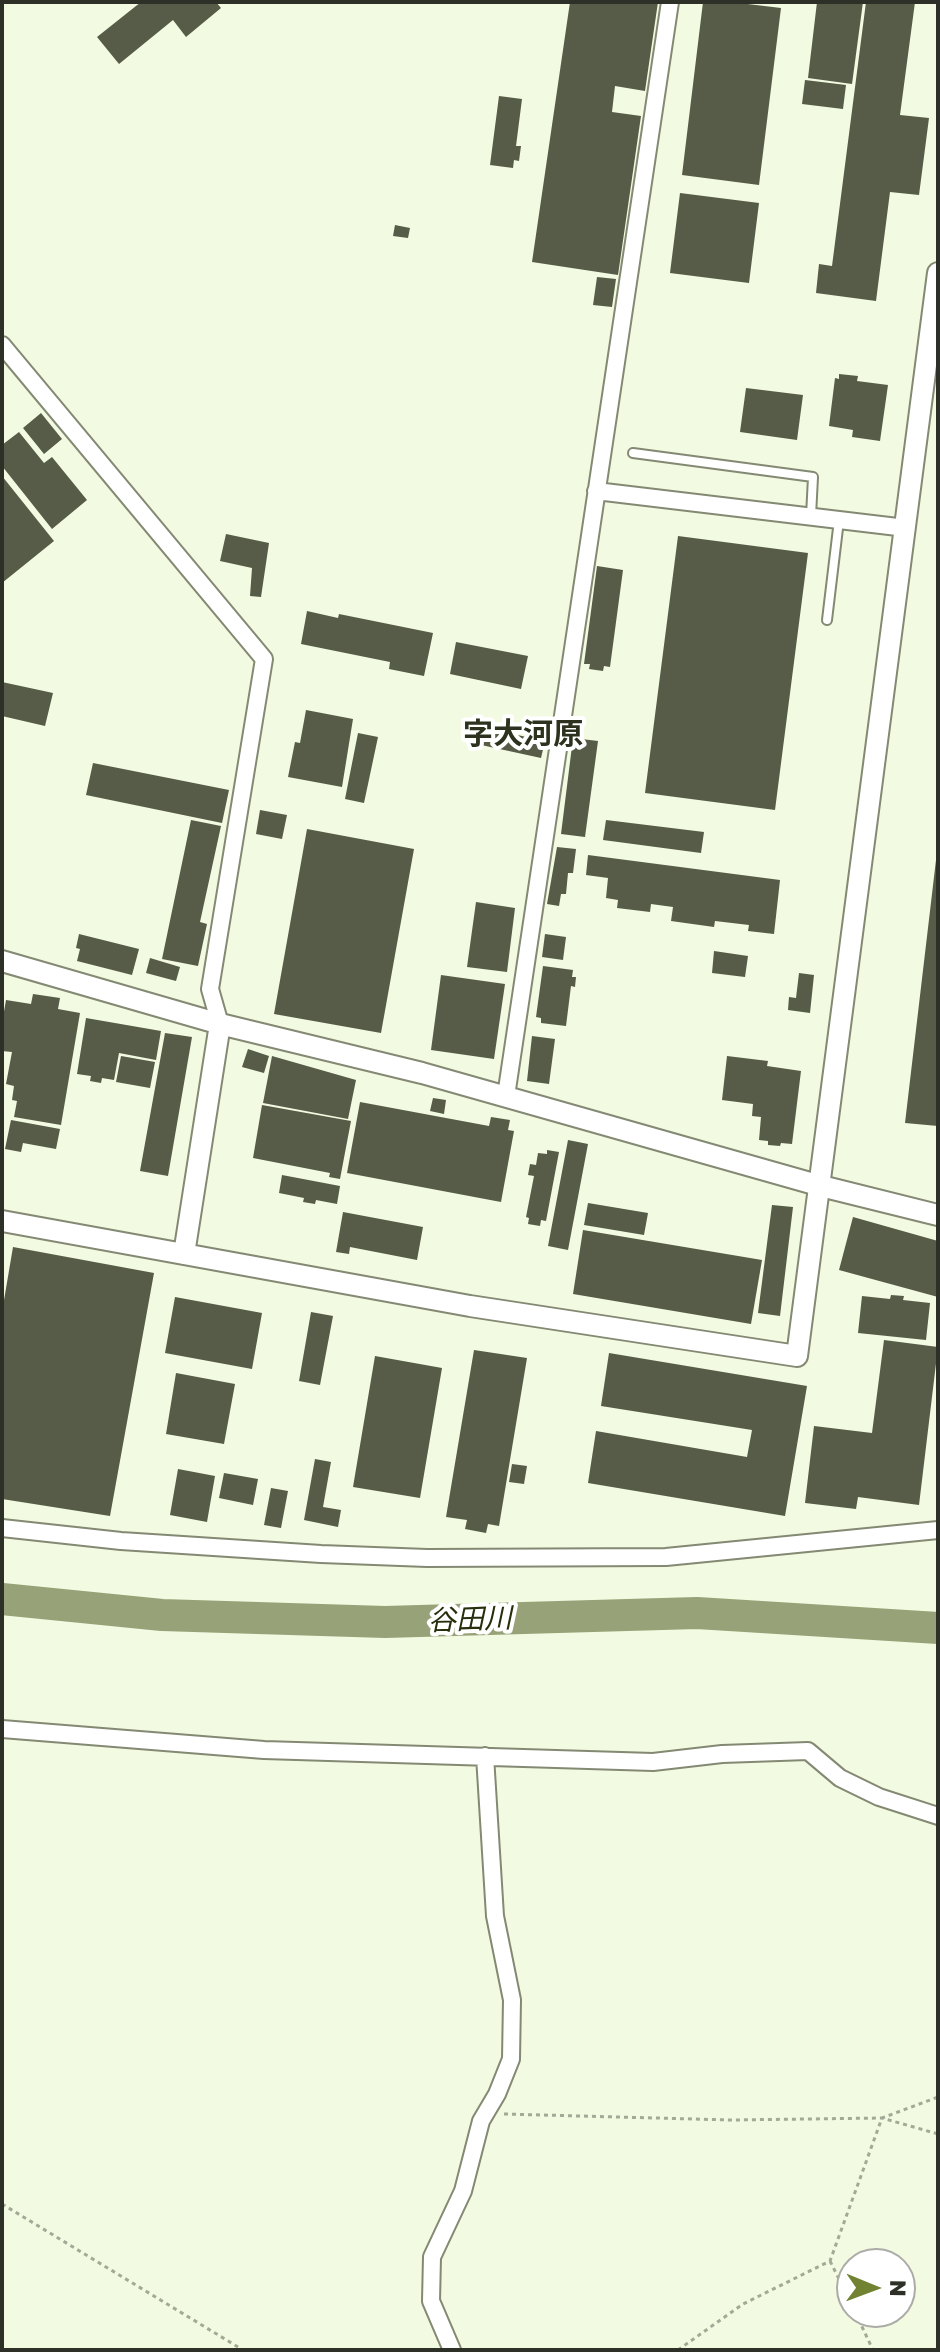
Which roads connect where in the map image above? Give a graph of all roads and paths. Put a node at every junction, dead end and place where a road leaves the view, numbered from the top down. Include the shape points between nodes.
1 (670, 2) edge
2 (938, 273) edge
3 (2, 345) edge
4 (633, 453) dead end
5 (596, 491) junction
6 (811, 517) junction
7 (839, 520) junction
8 (906, 528) junction
9 (827, 620) dead end
10 (2, 961) edge
11 (220, 1024) junction
12 (506, 1096) junction
13 (821, 1186) junction
14 (938, 1215) edge
15 (2, 1221) edge
16 (184, 1254) junction
17 (2, 1528) edge
18 (938, 1530) edge
19 (2, 1729) edge
20 (485, 1756) junction
21 (938, 1816) edge
22 (938, 2097) edge
23 (485, 2114) junction
24 (882, 2118) junction
25 (938, 2134) edge
26 (2, 2204) edge
27 (830, 2261) junction
28 (836, 2273) edge
29 (863, 2328) edge
30 (243, 2350) edge
31 (452, 2350) edge
32 (678, 2350) edge
33 (873, 2350) edge

1 - 5 street
2 - 8 street
3 - 11 street via 264,659 210,989
4 - 6 lane via 813,477
5 - 6 street
5 - 12 street
6 - 7 street
7 - 8 street
7 - 9 lane
8 - 13 street
10 - 11 street
11 - 12 street
11 - 16 street
12 - 13 street
13 - 14 street
13 - 16 street via 797,1356 470,1306
15 - 16 street
17 - 18 street via 121,1541 427,1558 666,1557
19 - 20 street via 264,1750
20 - 21 street via 653,1762 808,1751 840,1778
20 - 23 street via 495,1916 512,2000 511,2059
22 - 24 path
23 - 24 path
23 - 31 street via 463,2191 432,2257 431,2301
24 - 25 path
24 - 27 path
26 - 30 path
27 - 28 path
27 - 32 path via 743,2304
29 - 33 path

